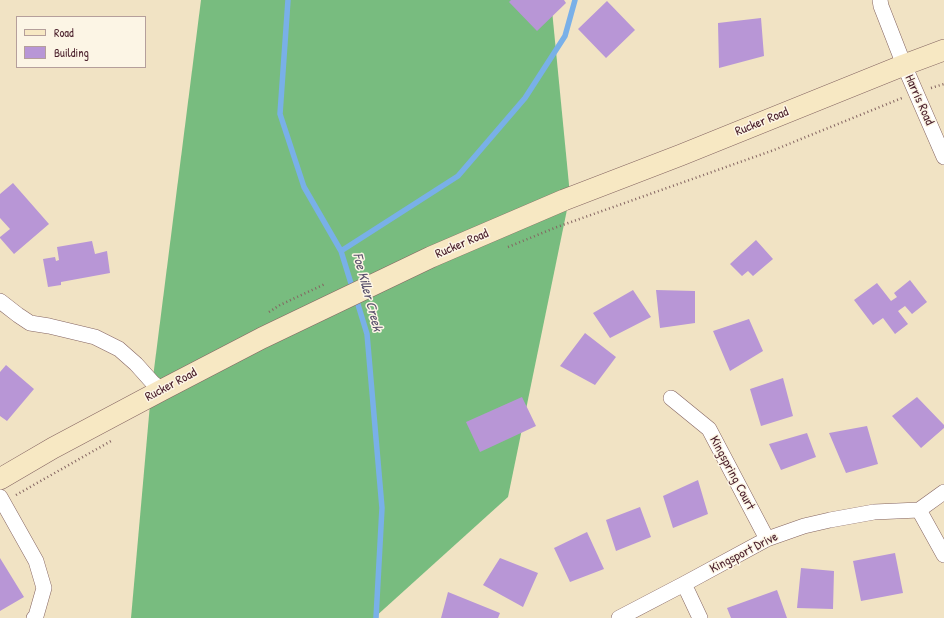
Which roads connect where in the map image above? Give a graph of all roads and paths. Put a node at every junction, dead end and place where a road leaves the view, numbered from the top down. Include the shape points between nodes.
1 (880, 0) edge
2 (944, 50) edge
3 (904, 65) junction
4 (944, 84) edge
5 (917, 93) junction
6 (944, 157) edge
7 (506, 248) dead end
8 (0, 301) edge
9 (162, 390) junction
10 (671, 398) dead end
11 (0, 479) edge
12 (944, 492) edge
13 (0, 497) edge
14 (919, 510) junction
15 (767, 539) junction
16 (944, 555) edge
17 (684, 584) junction
18 (34, 618) edge
19 (619, 618) edge
20 (700, 618) edge

1 - 3 street, Harris Road
2 - 3 main road, Rucker Road
3 - 5 street, Harris Road
3 - 9 main road, Rucker Road via 564,200 431,257 268,335
4 - 5 path
5 - 6 street, Harris Road
5 - 7 path via 774,150 557,227
8 - 9 street via 30,323 95,336 118,349
9 - 11 main road, Rucker Road
10 - 15 street, Kingspring Court via 709,429
12 - 14 street
13 - 18 street via 36,562 44,588
14 - 15 street, Kingsport Drive via 874,512 830,520
14 - 16 street
15 - 17 street, Kingsport Drive
17 - 19 street, Kingsport Drive
17 - 20 street

